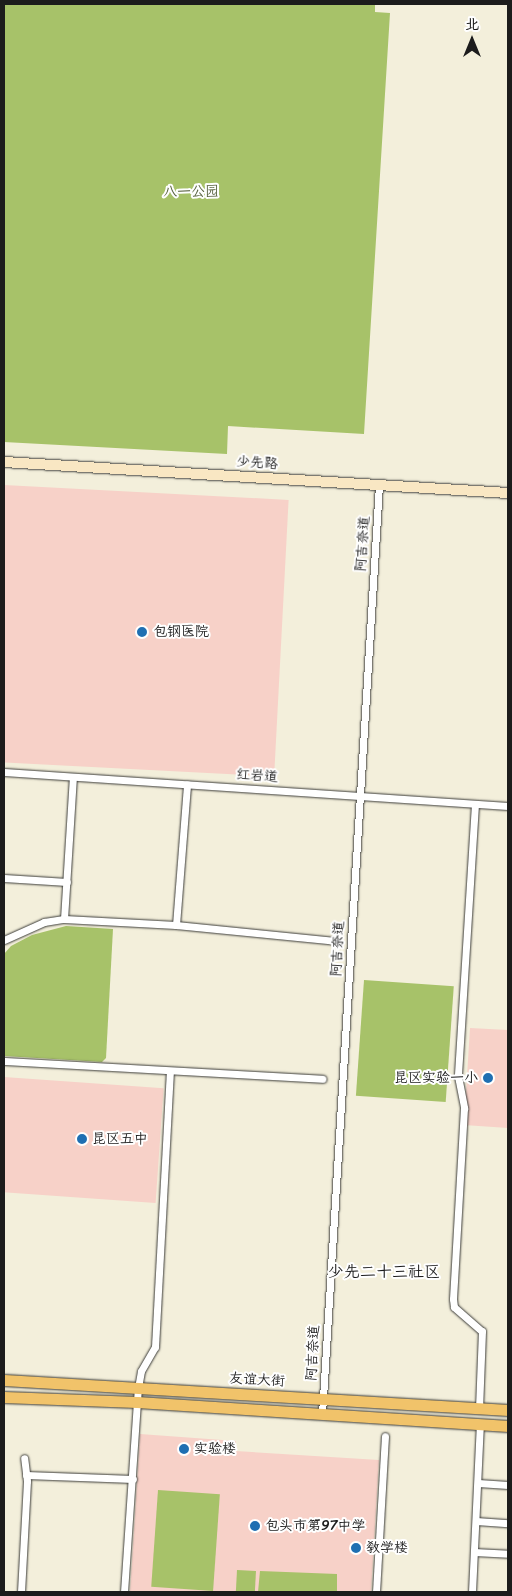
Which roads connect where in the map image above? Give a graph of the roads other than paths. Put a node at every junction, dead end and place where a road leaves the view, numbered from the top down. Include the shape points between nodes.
1 (4, 462) edge
2 (379, 485) junction
3 (508, 493) edge
4 (4, 772) edge
5 (73, 777) junction
6 (187, 784) junction
7 (360, 796) junction
8 (475, 804) junction
9 (508, 806) edge
10 (4, 878) edge
11 (68, 882) junction
12 (64, 919) junction
13 (176, 925) junction
14 (4, 940) edge
15 (335, 941) dead end
16 (4, 1061) edge
17 (170, 1070) junction
18 (322, 1079) dead end
19 (4, 1380) edge
20 (138, 1388) junction
21 (4, 1397) edge
22 (323, 1399) junction
23 (137, 1402) junction
24 (479, 1408) junction
25 (508, 1410) edge
26 (322, 1414) junction
27 (480, 1424) junction
28 (508, 1426) edge
29 (385, 1436) dead end
30 (24, 1458) dead end
31 (26, 1475) junction
32 (133, 1479) junction
33 (478, 1483) junction
34 (508, 1485) edge
35 (476, 1521) junction
36 (508, 1523) edge
37 (474, 1552) junction
38 (508, 1554) edge
39 (21, 1592) edge
40 (124, 1592) edge
41 (376, 1592) edge
42 (472, 1592) edge

1 - 2 main road, 少先路
2 - 3 main road, 少先路
2 - 7 street, 阿吉奈道
4 - 5 street, 红岩道
5 - 6 street, 红岩道
5 - 11 street
6 - 7 street, 红岩道
6 - 13 street
7 - 8 street, 红岩道
7 - 22 street, 阿吉奈道
8 - 9 street, 红岩道
8 - 24 street via 458,1076 464,1108 453,1299 454,1307 482,1331
10 - 11 street
11 - 12 street
12 - 13 street
12 - 14 street via 44,922
13 - 15 street
16 - 17 street
17 - 18 street
17 - 20 street via 155,1347 140,1370
19 - 20 main road, 友谊大街
20 - 22 main road, 友谊大街
20 - 23 street
21 - 23 main road
22 - 24 main road, 友谊大街
22 - 26 street, 阿吉奈道
23 - 26 main road
23 - 32 street
24 - 25 main road, 友谊大街
26 - 27 main road
27 - 28 main road
27 - 33 street
29 - 41 street
30 - 31 street
31 - 32 street
31 - 39 street
32 - 40 street
33 - 34 street
33 - 35 street
35 - 36 street
35 - 37 street
37 - 38 street
37 - 42 street

